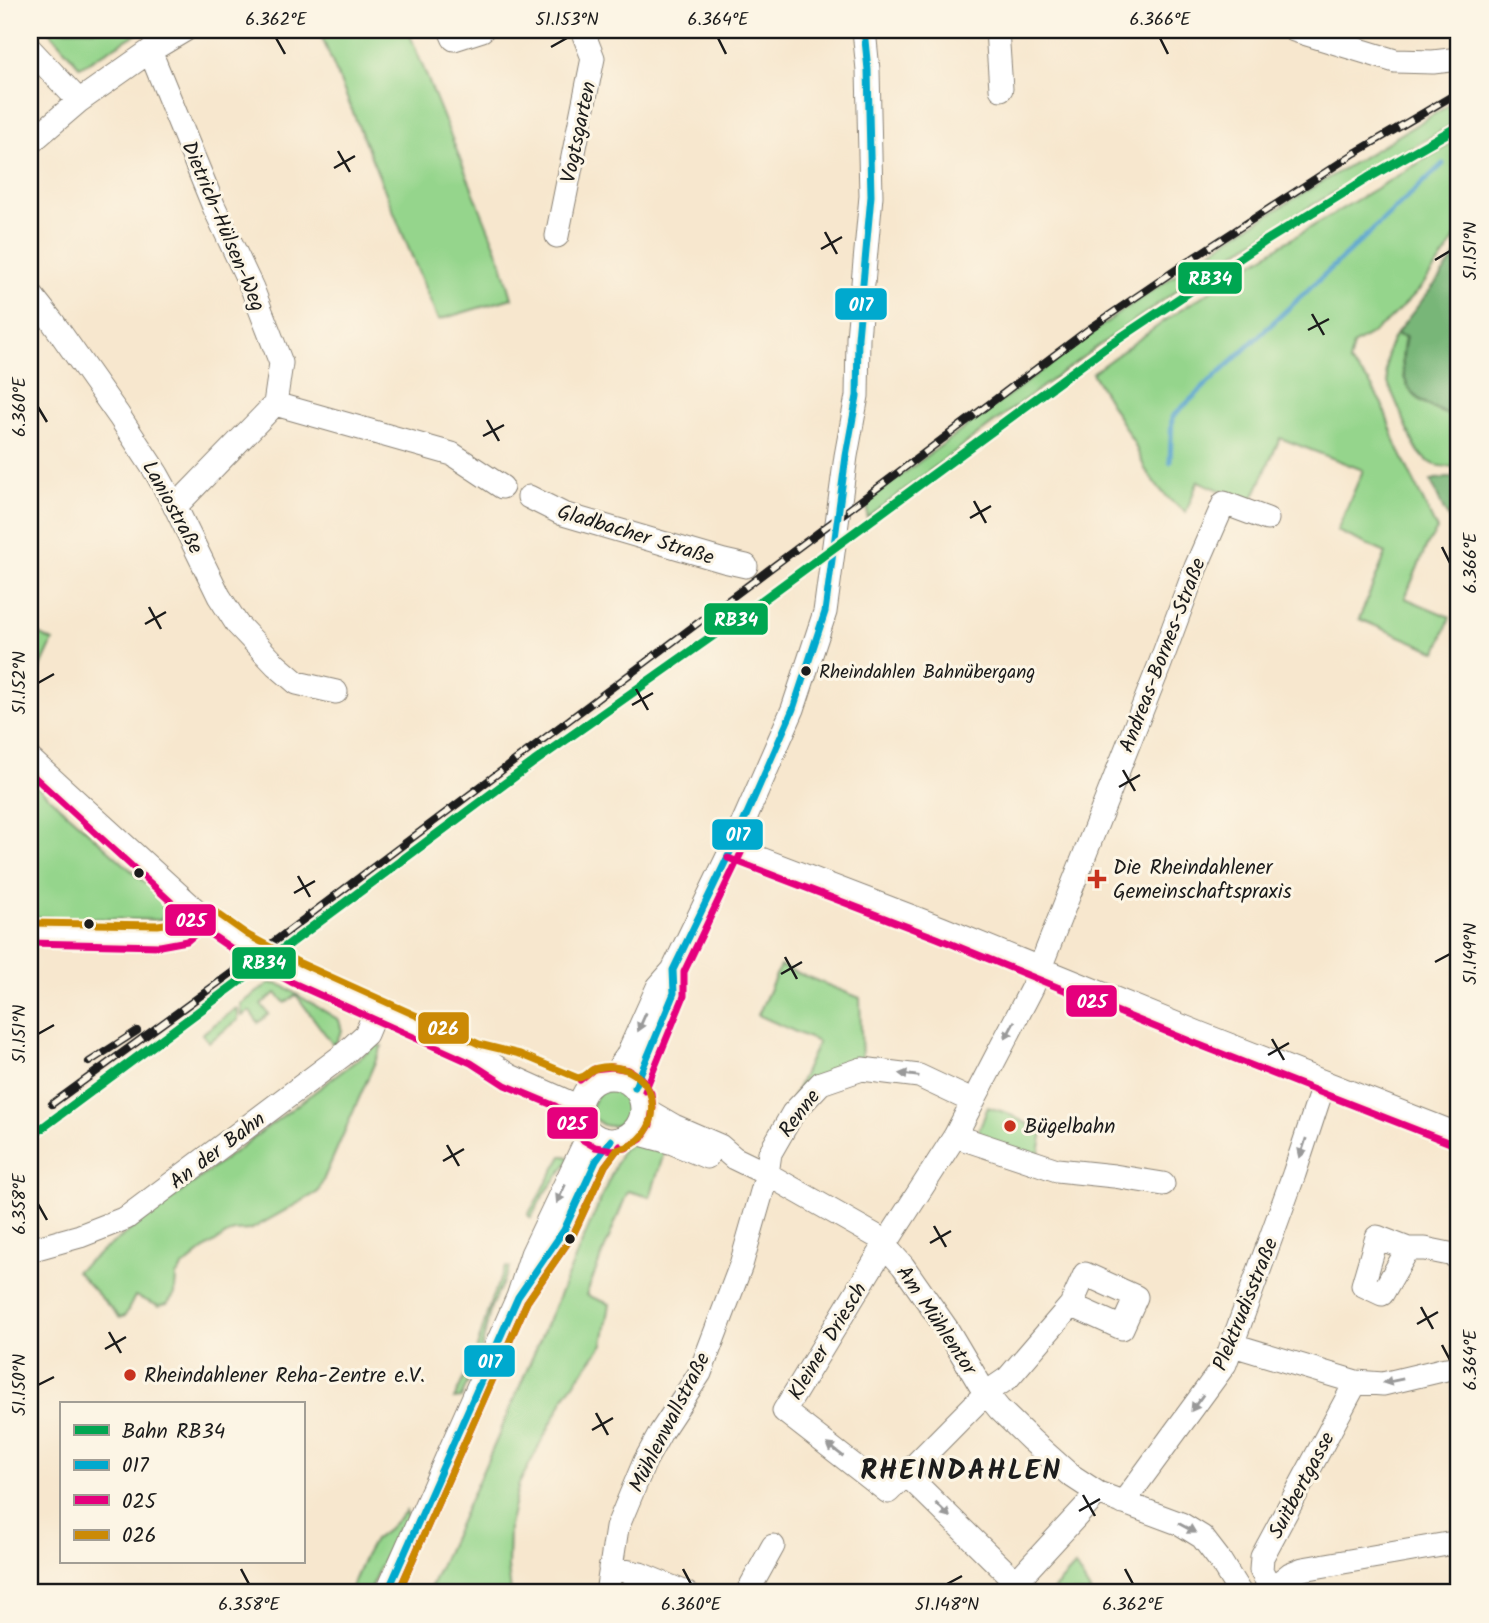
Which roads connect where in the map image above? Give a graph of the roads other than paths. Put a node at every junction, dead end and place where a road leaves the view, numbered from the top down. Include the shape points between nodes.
1 (186, 30) edge
2 (450, 30) edge
3 (482, 30) edge
4 (582, 30) edge
5 (864, 30) edge
6 (997, 30) edge
7 (1294, 30) edge
8 (30, 49) edge
9 (150, 51) junction
10 (1459, 59) edge
11 (1001, 89) dead end
12 (79, 101) junction
13 (30, 143) edge
14 (557, 236) dead end
15 (30, 293) edge
16 (275, 404) junction
17 (502, 487) dead end
18 (529, 496) dead end
19 (175, 506) junction
20 (1267, 519) dead end
21 (746, 566) dead end
22 (336, 692) dead end
23 (30, 759) edge
24 (732, 848) junction
25 (201, 915) junction
26 (30, 933) edge
27 (1040, 969) junction
28 (673, 970) junction
29 (376, 1010) junction
30 (476, 1054) junction
31 (612, 1077) junction
32 (1324, 1083) junction
33 (587, 1088) junction
34 (639, 1098) junction
35 (972, 1101) junction
36 (593, 1129) junction
37 (633, 1132) junction
38 (1459, 1135) edge
39 (954, 1136) junction
40 (734, 1158) junction
41 (767, 1174) junction
42 (1163, 1184) dead end
43 (885, 1245) junction
44 (1408, 1249) dead end
45 (30, 1250) edge
46 (1459, 1255) edge
47 (1071, 1305) dead end
48 (1233, 1345) junction
49 (1459, 1367) edge
50 (1356, 1382) junction
51 (986, 1393) junction
52 (905, 1474) junction
53 (1098, 1493) junction
54 (1124, 1503) junction
55 (1459, 1542) edge
56 (773, 1546) dead end
57 (610, 1568) junction
58 (1268, 1591) edge
59 (387, 1593) edge
60 (607, 1593) edge
61 (687, 1593) edge
62 (747, 1593) edge
63 (1240, 1593) edge

1 - 9 street
2 - 3 street via 454,39
4 - 14 street, Vogtsgarten via 593,58
5 - 24 street via 871,196 856,396 825,612 793,709
6 - 11 street
7 - 10 street via 1395,61
8 - 12 street
9 - 12 street
9 - 16 street, Dietrich-Hülsen-Weg via 281,363
12 - 13 street
15 - 19 street, Laniostraße via 119,416
16 - 17 street via 452,454
16 - 19 street
18 - 21 street, Gladbacher Straße via 564,514
19 - 22 street, Laniostraße via 237,624 297,683
20 - 27 street, Andreas-Bornes-Straße via 1224,503
23 - 25 street
24 - 27 street
24 - 28 street
25 - 26 street via 182,932 159,936
25 - 29 street via 259,953
27 - 32 street
27 -> 35 street
28 -> 31 street via 658,987
28 - 34 street via 674,993
29 - 30 street
29 - 45 street, An der Bahn via 366,1034 343,1055 126,1218
30 - 33 street
30 - 36 street via 510,1076 570,1103
31 - 33 street via 598,1079
31 - 34 street via 625,1080
32 - 38 street
32 -> 48 street, Plektrudisstraße
33 - 36 street via 581,1100
34 - 37 street via 640,1122
34 - 40 street, Am Mühlentor via 674,1126 720,1146
35 - 39 street
35 -> 41 street, Renne via 919,1076 862,1069 821,1083 793,1113 770,1153
36 - 37 street via 622,1139
36 - 59 street via 596,1161 564,1230 517,1297
37 - 40 street, Am Mühlentor via 714,1160
39 - 42 street via 1056,1170
39 - 43 street
40 - 41 street, Am Mühlentor
41 - 43 street, Am Mühlentor
41 - 57 street, Mühlenwallstraße via 741,1265 700,1373 645,1461 617,1528
43 - 51 street, Am Mühlentor
52 -> 43 street, Kleiner Driesch via 888,1492 784,1411
44 - 46 street
47 - 51 street via 1008,1377
48 - 50 street
48 -> 54 street, Plektrudisstraße via 1226,1364
49 -> 50 street via 1383,1384
50 - 58 street, Suitbertgasse via 1262,1557
51 - 52 street
51 - 53 street, Am Mühlentor via 1069,1474
52 -> 53 street via 1016,1581
53 - 54 street, Am Mühlentor
54 -> 63 street, Am Mühlentor via 1181,1524 1202,1537
55 - 58 street, Suitbertgasse via 1303,1569
56 - 62 street
57 - 60 street, Mühlenwallstraße
57 - 61 street via 640,1574

